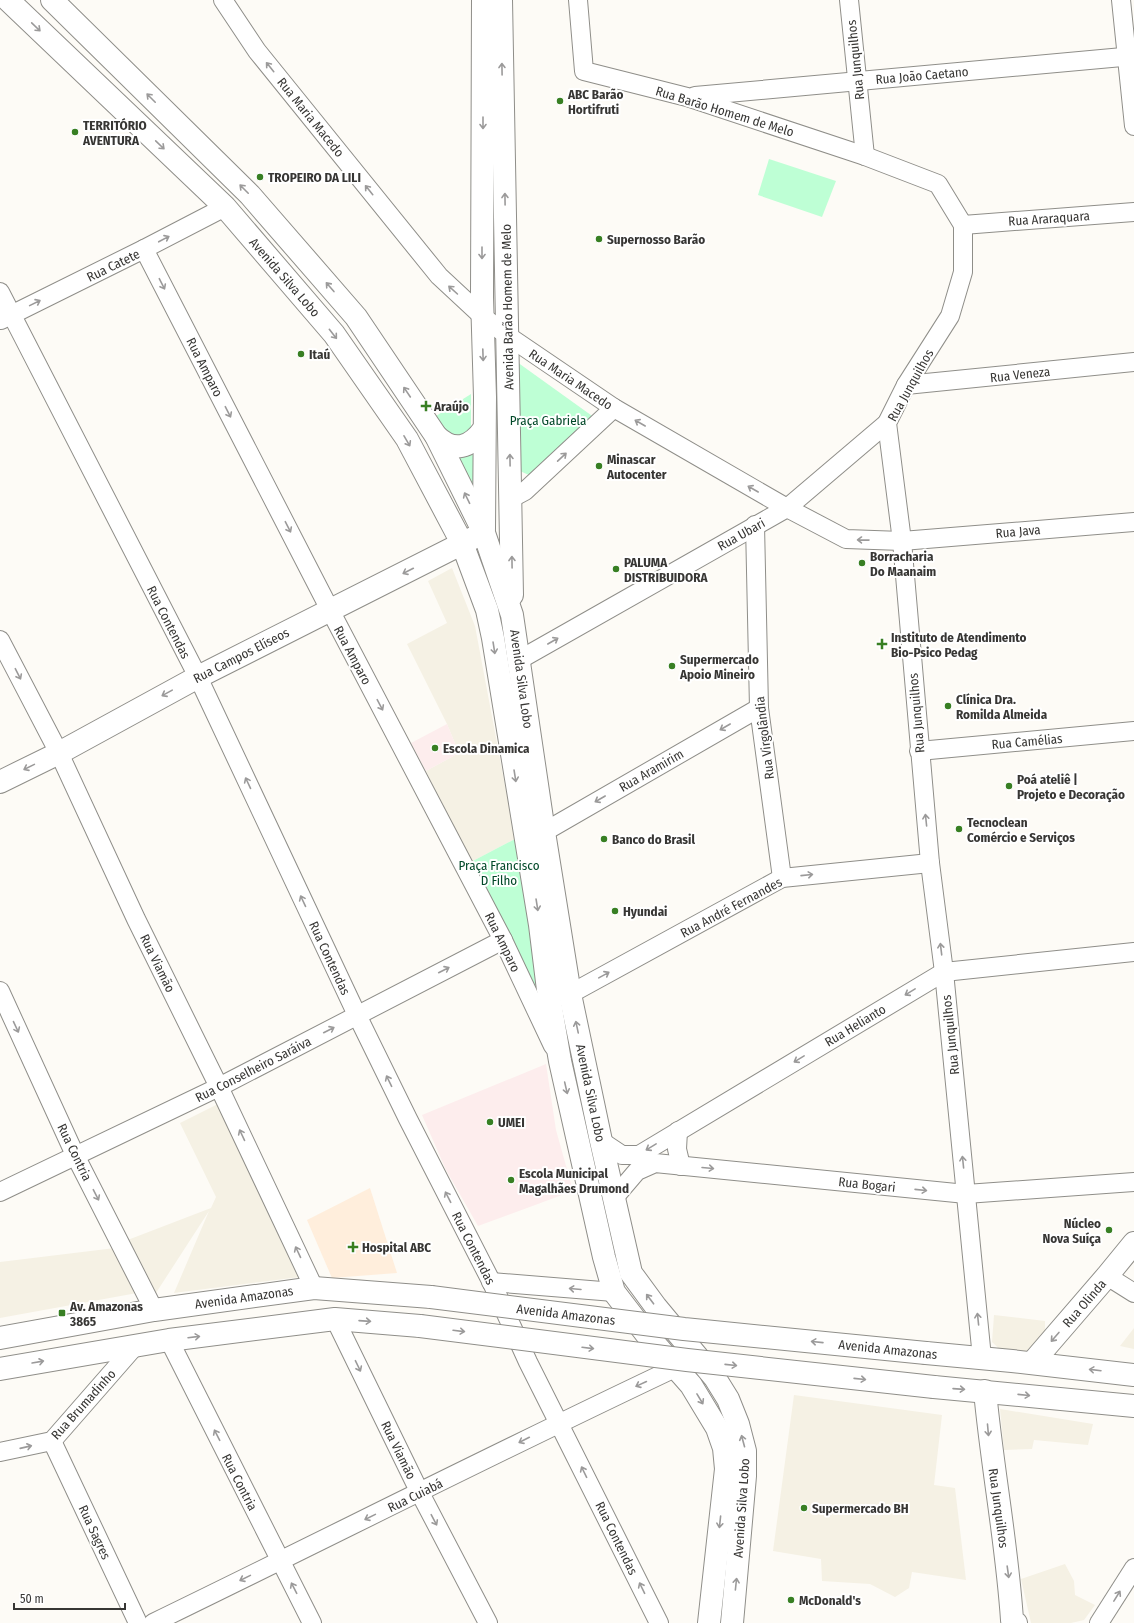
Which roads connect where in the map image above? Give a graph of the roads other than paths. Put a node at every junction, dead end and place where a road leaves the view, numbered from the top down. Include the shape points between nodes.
1 (8, 0) edge
2 (52, 0) edge
3 (223, 0) edge
4 (483, 0) edge
5 (501, 0) edge
6 (578, 0) edge
7 (849, 0) edge
8 (1121, 0) edge
9 (1131, 56) edge
10 (857, 81) junction
11 (687, 97) junction
12 (1134, 126) edge
13 (865, 156) junction
14 (225, 207) junction
15 (1134, 212) edge
16 (963, 225) junction
17 (144, 249) junction
18 (0, 292) edge
19 (482, 316) junction
20 (6, 317) edge
21 (508, 336) junction
22 (1134, 362) edge
23 (906, 385) junction
24 (614, 408) junction
25 (887, 423) junction
26 (484, 429) junction
27 (436, 436) junction
28 (485, 464) junction
29 (510, 498) junction
30 (787, 508) junction
31 (1134, 522) edge
32 (755, 525) junction
33 (484, 533) junction
34 (902, 541) junction
35 (462, 543) junction
36 (330, 610) junction
37 (487, 610) junction
38 (512, 614) junction
39 (0, 640) edge
40 (519, 660) junction
41 (198, 677) junction
42 (759, 708) junction
43 (1134, 731) edge
44 (919, 751) junction
45 (59, 753) junction
46 (0, 782) edge
47 (544, 832) junction
48 (930, 863) junction
49 (782, 878) junction
50 (503, 940) junction
51 (1134, 952) edge
52 (944, 972) junction
53 (548, 990) junction
54 (0, 991) edge
55 (570, 994) junction
56 (357, 1016) junction
57 (560, 1061) junction
58 (219, 1087) junction
59 (678, 1131) junction
60 (601, 1141) junction
61 (76, 1157) junction
62 (681, 1166) junction
63 (1134, 1182) edge
64 (0, 1192) edge
65 (966, 1194) junction
66 (614, 1198) junction
67 (1134, 1243) edge
68 (1108, 1276) junction
69 (491, 1282) junction
70 (314, 1288) junction
71 (614, 1292) junction
72 (1134, 1293) edge
73 (154, 1310) junction
74 (335, 1319) junction
75 (0, 1338) edge
76 (169, 1340) junction
77 (135, 1346) junction
78 (982, 1358) junction
79 (1032, 1363) junction
80 (677, 1367) junction
81 (0, 1369) edge
82 (1134, 1375) edge
83 (985, 1391) junction
84 (1134, 1406) edge
85 (559, 1422) junction
86 (52, 1441) junction
87 (0, 1452) edge
88 (420, 1493) junction
89 (280, 1561) junction
90 (1134, 1568) edge
91 (1009, 1622) edge
92 (138, 1623) edge
93 (153, 1623) edge
94 (312, 1623) edge
95 (488, 1623) edge
96 (659, 1623) edge
97 (709, 1623) edge
98 (732, 1623) edge
99 (1099, 1623) edge

1 -> 14 main road, Avenida Silva Lobo
27 -> 2 main road, Avenida Silva Lobo via 356,317 250,195
19 -> 3 street, Rua Maria Macedo via 439,276 257,51
4 -> 19 main road, Avenida Barão Homem de Melo
21 -> 5 main road, Avenida Barão Homem de Melo
6 - 11 street, Rua Barão Homem de Melo via 584,71
7 - 10 street, Rua Junquilhos
8 - 9 street
9 - 10 street, Rua João Caetano
9 - 12 street
10 - 11 street, Rua João Caetano
10 - 13 street, Rua Junquilhos
11 - 13 street, Rua Barão Homem de Melo
13 - 16 street via 938,184
17 -> 14 street, Rua Catete
14 -> 35 main road, Avenida Silva Lobo via 334,334 407,439
15 - 16 street, Rua Araraquara
16 - 23 street, Rua Junquilhos via 963,272 950,316
20 -> 17 street, Rua Catete
17 -> 36 street, Rua Amparo
18 - 20 street, Rua Contendas
19 - 21 street, Rua Maria Macedo
19 -> 26 main road, Avenida Barão Homem de Melo
20 - 41 street, Rua Contendas
21 - 24 street, Rua Maria Macedo
29 -> 21 main road, Avenida Barão Homem de Melo
22 - 23 street, Rua Veneza
23 - 25 street, Rua Junquilhos
29 -> 24 street via 525,491
30 -> 24 street, Rua Maria Macedo
25 - 30 street, Rua Ubari
25 - 34 street, Rua Junquilhos
26 - 27 main road via 475,440 462,446 444,443
26 - 28 main road, Avenida Barão Homem de Melo
33 -> 27 main road, Avenida Silva Lobo
28 - 29 main road via 494,481
28 - 33 main road, Avenida Barão Homem de Melo
38 -> 29 main road, Avenida Barão Homem de Melo
30 - 32 street, Rua Ubari
34 -> 30 street, Rua Maria Macedo via 846,540
31 - 34 street, Rua Java
40 -> 32 street, Rua Ubari
32 - 42 street, Rua Virgolândia
33 - 35 main road, Rua Campos Elíseos
33 - 37 main road, Avenida Silva Lobo
33 - 38 main road, Avenida Silva Lobo
34 - 44 street, Rua Junquilhos
35 -> 36 main road, Rua Campos Elíseos
35 - 37 main road, Avenida Silva Lobo
36 - 41 main road, Rua Campos Elíseos
36 -> 50 street, Rua Amparo
37 -> 53 main road, Avenida Silva Lobo via 540,925
38 - 40 main road, Avenida Silva Lobo
39 -> 45 street, Rua Viamão
40 - 47 main road, Avenida Silva Lobo
41 -> 45 main road, Rua Campos Elíseos
56 -> 41 street, Rua Contendas
42 -> 47 street, Rua Aramirim
42 - 49 street, Rua Virgolândia
43 - 44 street, Rua Camélias
48 -> 44 street, Rua Junquilhos
45 -> 46 main road, Rua Campos Elíseos
45 - 58 street, Rua Viamão via 136,919
47 - 55 main road, Avenida Silva Lobo
49 -> 48 street, Rua André Fernandes
52 -> 48 street, Rua Junquilhos
55 -> 49 street, Rua André Fernandes
56 -> 50 street, Rua Conselheiro Saráiva
50 - 57 street, Rua Amparo
51 - 52 street, Rua Helianto
52 -> 59 street, Rua Helianto
65 -> 52 street, Rua Junquilhos
53 - 55 main road via 556,995
53 - 57 main road, Avenida Silva Lobo
54 -> 61 street, Rua Contria
60 -> 55 main road, Avenida Silva Lobo
58 -> 56 street, Rua Conselheiro Saráiva
69 -> 56 street, Rua Contendas
57 -> 71 main road, Avenida Silva Lobo
58 - 61 street, Rua Conselheiro Saráiva
70 -> 58 street, Rua Viamão
59 -> 60 street, Rua Helianto via 639,1155 622,1154
59 - 62 street
60 - 66 main road, Avenida Silva Lobo
61 - 64 street, Rua Conselheiro Saráiva
61 -> 73 street, Rua Contria
62 -> 65 street, Rua Bogari
62 - 66 street, Rua Bogari via 655,1163 637,1171
63 - 65 street, Rua Bogari
78 -> 65 street, Rua Junquilhos
98 -> 66 main road, Avenida Silva Lobo via 746,1451 728,1399 715,1378 656,1307 632,1273
67 - 68 main road, Rua Olinda
68 - 72 street
68 -> 79 main road, Rua Olinda
71 -> 69 street, Avenida Amazonas
69 - 85 street, Rua Contendas via 526,1359
70 - 73 main road, Avenida Amazonas
78 -> 70 main road, Avenida Amazonas, bridge via 684,1329 431,1297
71 - 80 main road, Avenida Silva Lobo via 647,1335
73 - 75 main road, Avenida Amazonas
76 -> 74 main road
74 -> 83 main road, bridge via 420,1326 687,1360
74 -> 88 street, Rua Viamão
76 - 77 main road
89 -> 76 street, Rua Contria
81 -> 77 main road
77 - 86 street, Rua Brumadinho
78 - 79 main road, Avenida Amazonas
82 -> 79 main road, Avenida Amazonas
80 -> 85 street, Rua Cuiabá
80 -> 97 main road, Avenida Silva Lobo via 691,1384 717,1428 724,1448 726,1469
83 -> 84 main road
83 -> 91 main road, Rua Junquilhos via 1010,1589
85 -> 88 street, Rua Cuiabá
96 -> 85 street, Rua Contendas
87 -> 86 street, Rua Brumadinho
86 - 92 street, Rua Sagres
88 -> 89 street, Rua Cuiabá
88 -> 95 street, Rua Viamão
89 -> 93 street, Rua Cuiabá
94 -> 89 street, Rua Contria
99 -> 90 street

